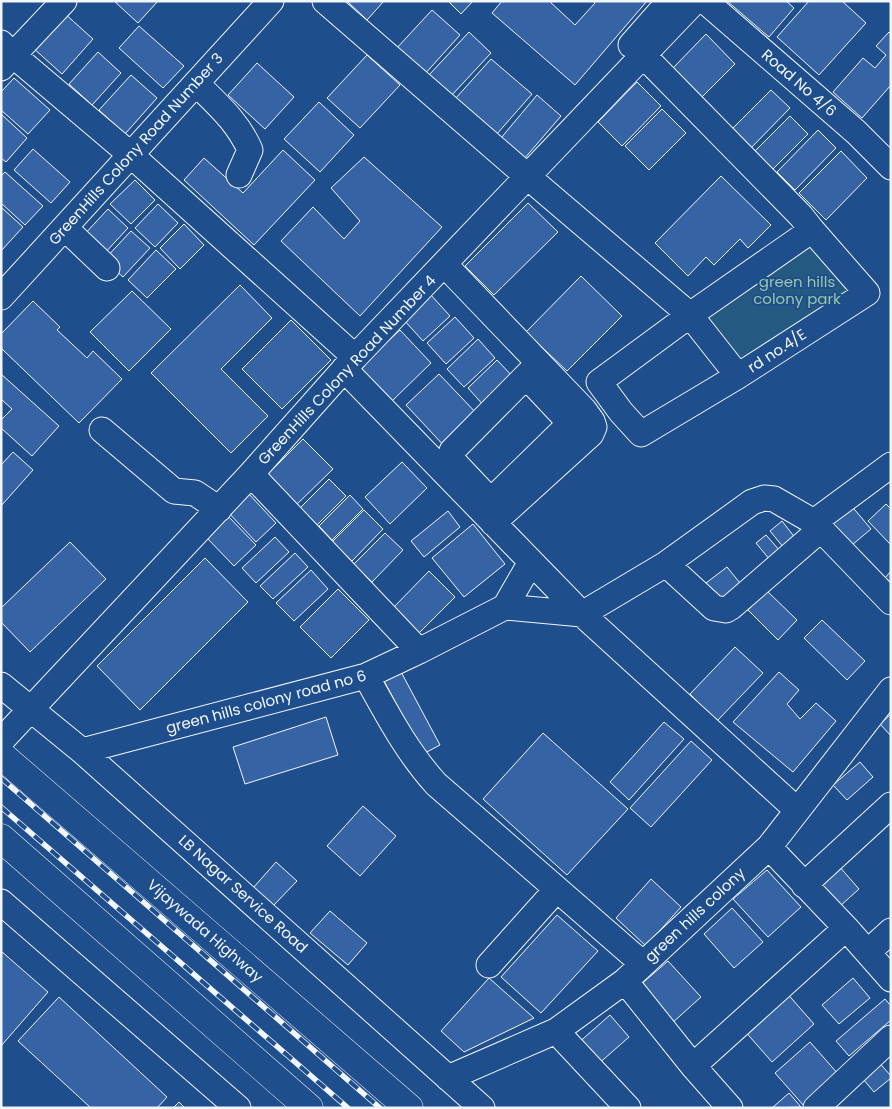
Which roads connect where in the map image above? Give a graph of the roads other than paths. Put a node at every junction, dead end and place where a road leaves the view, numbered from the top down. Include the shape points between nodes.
1 (64, 1) edge
2 (271, 1) edge
3 (326, 1) edge
4 (695, 1) edge
5 (705, 1) edge
6 (664, 16) edge
7 (5, 55) edge
8 (644, 56) junction
9 (617, 72) junction
10 (196, 83) junction
11 (587, 92) dead end
12 (131, 155) junction
13 (891, 168) edge
14 (239, 175) dead end
15 (528, 177) junction
16 (65, 228) junction
17 (812, 230) junction
18 (444, 264) junction
19 (106, 268) dead end
20 (1, 297) edge
21 (690, 315) junction
22 (350, 363) junction
23 (533, 370) junction
24 (738, 376) junction
25 (577, 417) junction
26 (102, 430) dead end
27 (891, 465) edge
28 (251, 474) junction
29 (219, 509) junction
30 (493, 523) junction
31 (818, 526) junction
32 (531, 562) junction
33 (666, 564) junction
34 (891, 602) edge
35 (505, 607) junction
36 (582, 614) junction
37 (419, 651) junction
38 (366, 676) junction
39 (1, 685) edge
40 (891, 690) edge
41 (30, 709) junction
42 (1, 741) edge
43 (82, 751) junction
44 (1, 755) edge
45 (891, 805) edge
46 (797, 810) junction
47 (1, 838) edge
48 (769, 847) junction
49 (804, 884) junction
50 (557, 890) junction
51 (1, 902) edge
52 (846, 928) junction
53 (891, 931) edge
54 (868, 952) junction
55 (643, 964) junction
56 (489, 965) dead end
57 (891, 980) edge
58 (625, 981) junction
59 (556, 1031) junction
60 (891, 1038) edge
61 (693, 1066) junction
62 (448, 1078) junction
63 (238, 1108) edge
64 (309, 1108) edge
65 (409, 1108) edge
66 (482, 1108) edge
67 (628, 1108) edge
68 (730, 1108) edge
69 (816, 1108) edge

1 - 7 street
2 - 10 street, GreenHills Colony Road Number 3
3 - 15 street
4 - 6 street, GreenHills Colony Road Number 4
5 - 13 street, Road No 4/6 via 856,132
6 - 8 street, GreenHills Colony Road Number 4
6 - 9 street
7 - 12 street
8 - 9 street, GreenHills Colony Road Number 4
8 - 17 street
9 - 11 street
9 - 15 street, GreenHills Colony Road Number 4
10 - 12 street, GreenHills Colony Road Number 3
10 - 14 street via 244,134 250,150
12 - 16 street, GreenHills Colony Road Number 3
12 - 22 street
15 - 18 street, GreenHills Colony Road Number 4
15 - 21 street
16 - 19 street
16 - 20 street, GreenHills Colony Road Number 3
17 - 21 street
17 - 24 street, rd no.4/E via 867,293
18 - 22 street, GreenHills Colony Road Number 4
18 - 23 street
21 - 24 street
21 - 24 street, rd no.4/E via 599,382 621,412 641,434
22 - 28 street, GreenHills Colony Road Number 4
22 - 30 street
23 - 25 street via 553,396
23 - 25 street via 452,452 454,462 490,499
25 - 30 street via 592,421 591,434
26 - 29 street via 174,491 195,493
27 - 31 street
28 - 29 street, GreenHills Colony Road Number 4
28 - 37 street
29 - 41 street, GreenHills Colony Road Number 4
30 - 32 street
31 - 33 street via 774,499 764,498 752,502
31 - 33 street via 726,610 714,608
31 - 34 street
32 - 35 street
32 - 36 street
33 - 36 street
35 - 36 street
35 - 37 street, green hills colony road no 6
36 - 46 street
37 - 38 street, green hills colony road no 6
38 - 43 street, green hills colony road no 6
38 - 50 street via 419,765 436,784
39 - 41 street, LB Nagar Service Road
40 - 46 street, green hills colony
41 - 42 street, GreenHills Colony Road Number 4
41 - 43 street, LB Nagar Service Road
43 - 62 street, LB Nagar Service Road
44 - 65 highway, Vijaywada Highway
45 - 49 street
46 - 48 street, green hills colony
47 - 64 highway
48 - 49 street
48 - 55 street, green hills colony
49 - 52 street
50 - 55 street via 595,934
50 - 56 street
51 - 63 street
52 - 54 street
52 - 61 street
53 - 54 street
54 - 57 street
55 - 58 street, green hills colony
58 - 59 street, green hills colony
58 - 61 street
59 - 62 street, green hills colony
59 - 67 street
60 - 69 street
61 - 68 street
62 - 66 street, LB Nagar Service Road

